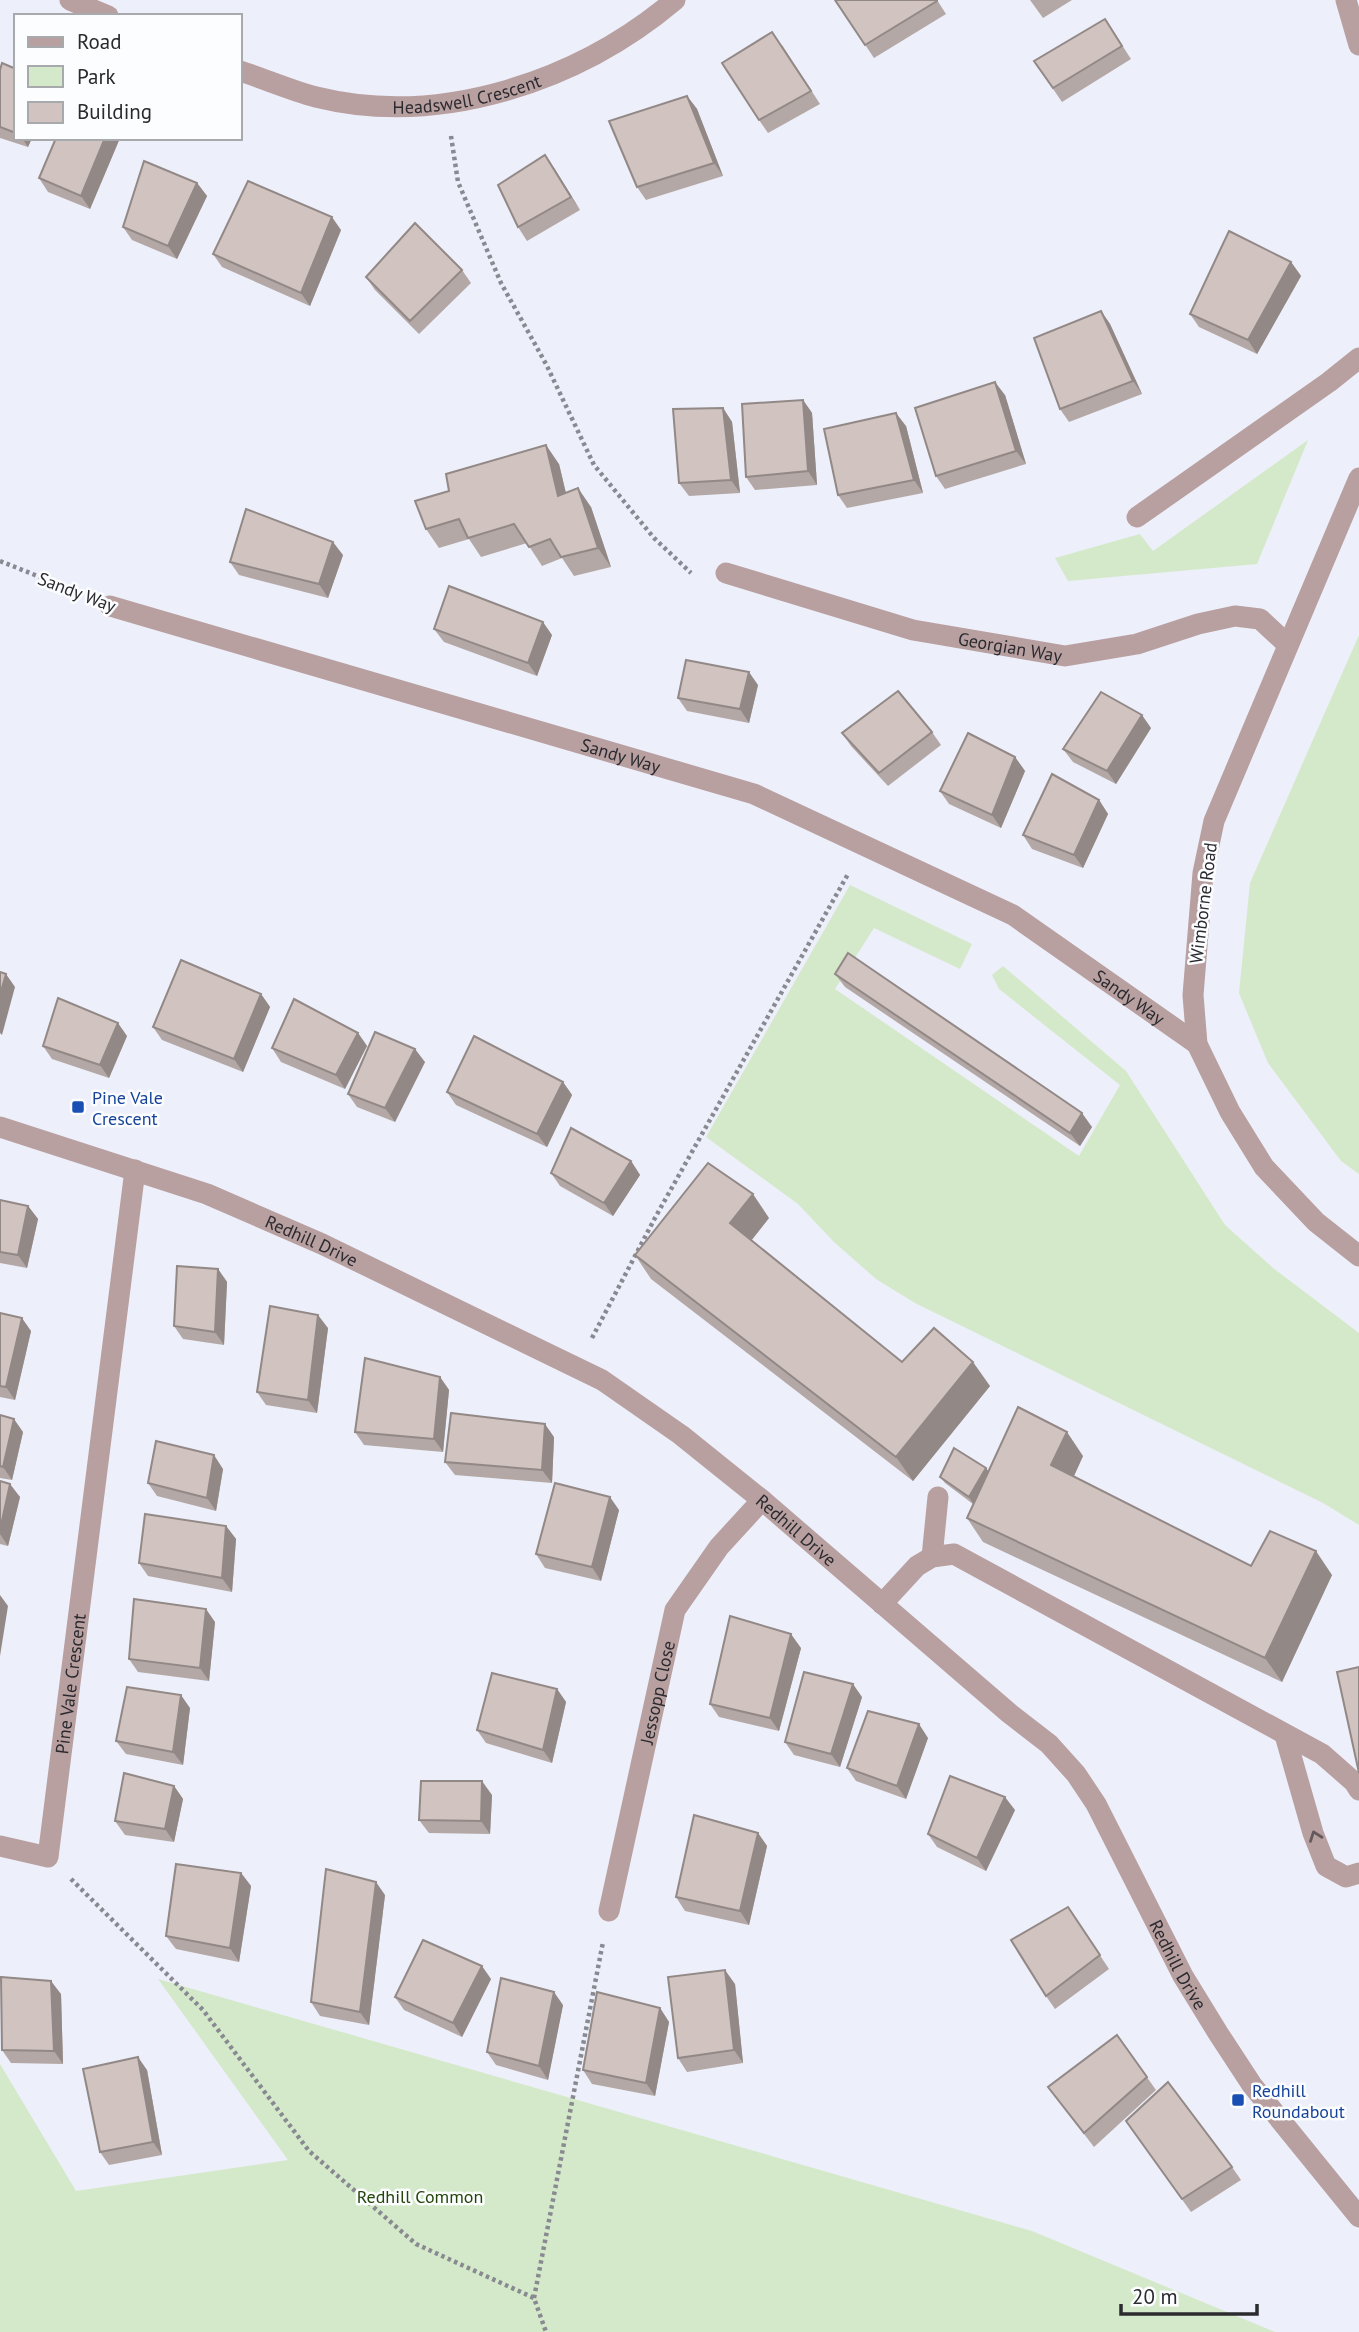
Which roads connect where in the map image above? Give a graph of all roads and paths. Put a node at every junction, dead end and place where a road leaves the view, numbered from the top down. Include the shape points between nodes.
1 (70, 0) edge
2 (675, 0) edge
3 (1346, 0) edge
4 (103, 14) edge
5 (1359, 45) edge
6 (242, 72) edge
7 (446, 103) junction
8 (1359, 359) edge
9 (1359, 478) edge
10 (1137, 517) dead end
11 (0, 561) edge
12 (726, 573) joint
13 (110, 606) joint
14 (1288, 645) junction
15 (864, 846) junction
16 (1197, 1044) junction
17 (0, 1127) edge
18 (135, 1170) junction
19 (1359, 1256) edge
20 (577, 1368) junction
21 (938, 1497) dead end
22 (762, 1500) junction
23 (932, 1557) junction
24 (882, 1604) junction
25 (1285, 1735) junction
26 (1359, 1790) edge
27 (0, 1846) edge
28 (48, 1857) junction
29 (1359, 1873) edge
30 (609, 1910) joint
31 (1359, 2217) edge
32 (534, 2298) junction
33 (546, 2332) edge

1 - 4 street
2 - 7 street, Headswell Crescent via 610,48 571,67 489,95
3 - 5 street
6 - 7 street, Headswell Crescent via 316,97 354,103 408,107
7 - 12 path via 458,182 500,283 546,363 594,465 654,538 692,574
8 - 10 street
9 - 14 street, Wimborne Road
11 - 13 path, Sandy Way
12 - 14 street, Georgian Way via 913,630 1065,656 1137,644 1235,616 1260,619
13 - 15 street, Sandy Way via 754,794
14 - 16 street, Wimborne Road via 1214,821 1203,873 1195,967
15 - 16 street, Sandy Way via 1013,915
15 - 20 path via 656,1216
16 - 19 street, Wimborne Road via 1230,1112 1264,1167 1315,1222
17 - 18 street, Redhill Drive
18 - 20 street, Redhill Drive via 207,1194 322,1244
18 - 28 street, Pine Vale Crescent
20 - 22 street, Redhill Drive via 681,1435
21 - 23 street
22 - 24 street, Redhill Drive
22 - 30 street, Jessopp Close via 719,1547 675,1611
23 - 24 street via 916,1566
23 - 25 street via 954,1554
24 - 31 street, Redhill Drive via 1049,1744 1076,1774 1218,2033 1252,2085
25 - 26 street via 1322,1754
29 -> 25 street via 1346,1877 1326,1866
27 - 28 street
28 - 32 path via 203,2010 309,2151 416,2244
30 - 32 path
32 - 33 path

